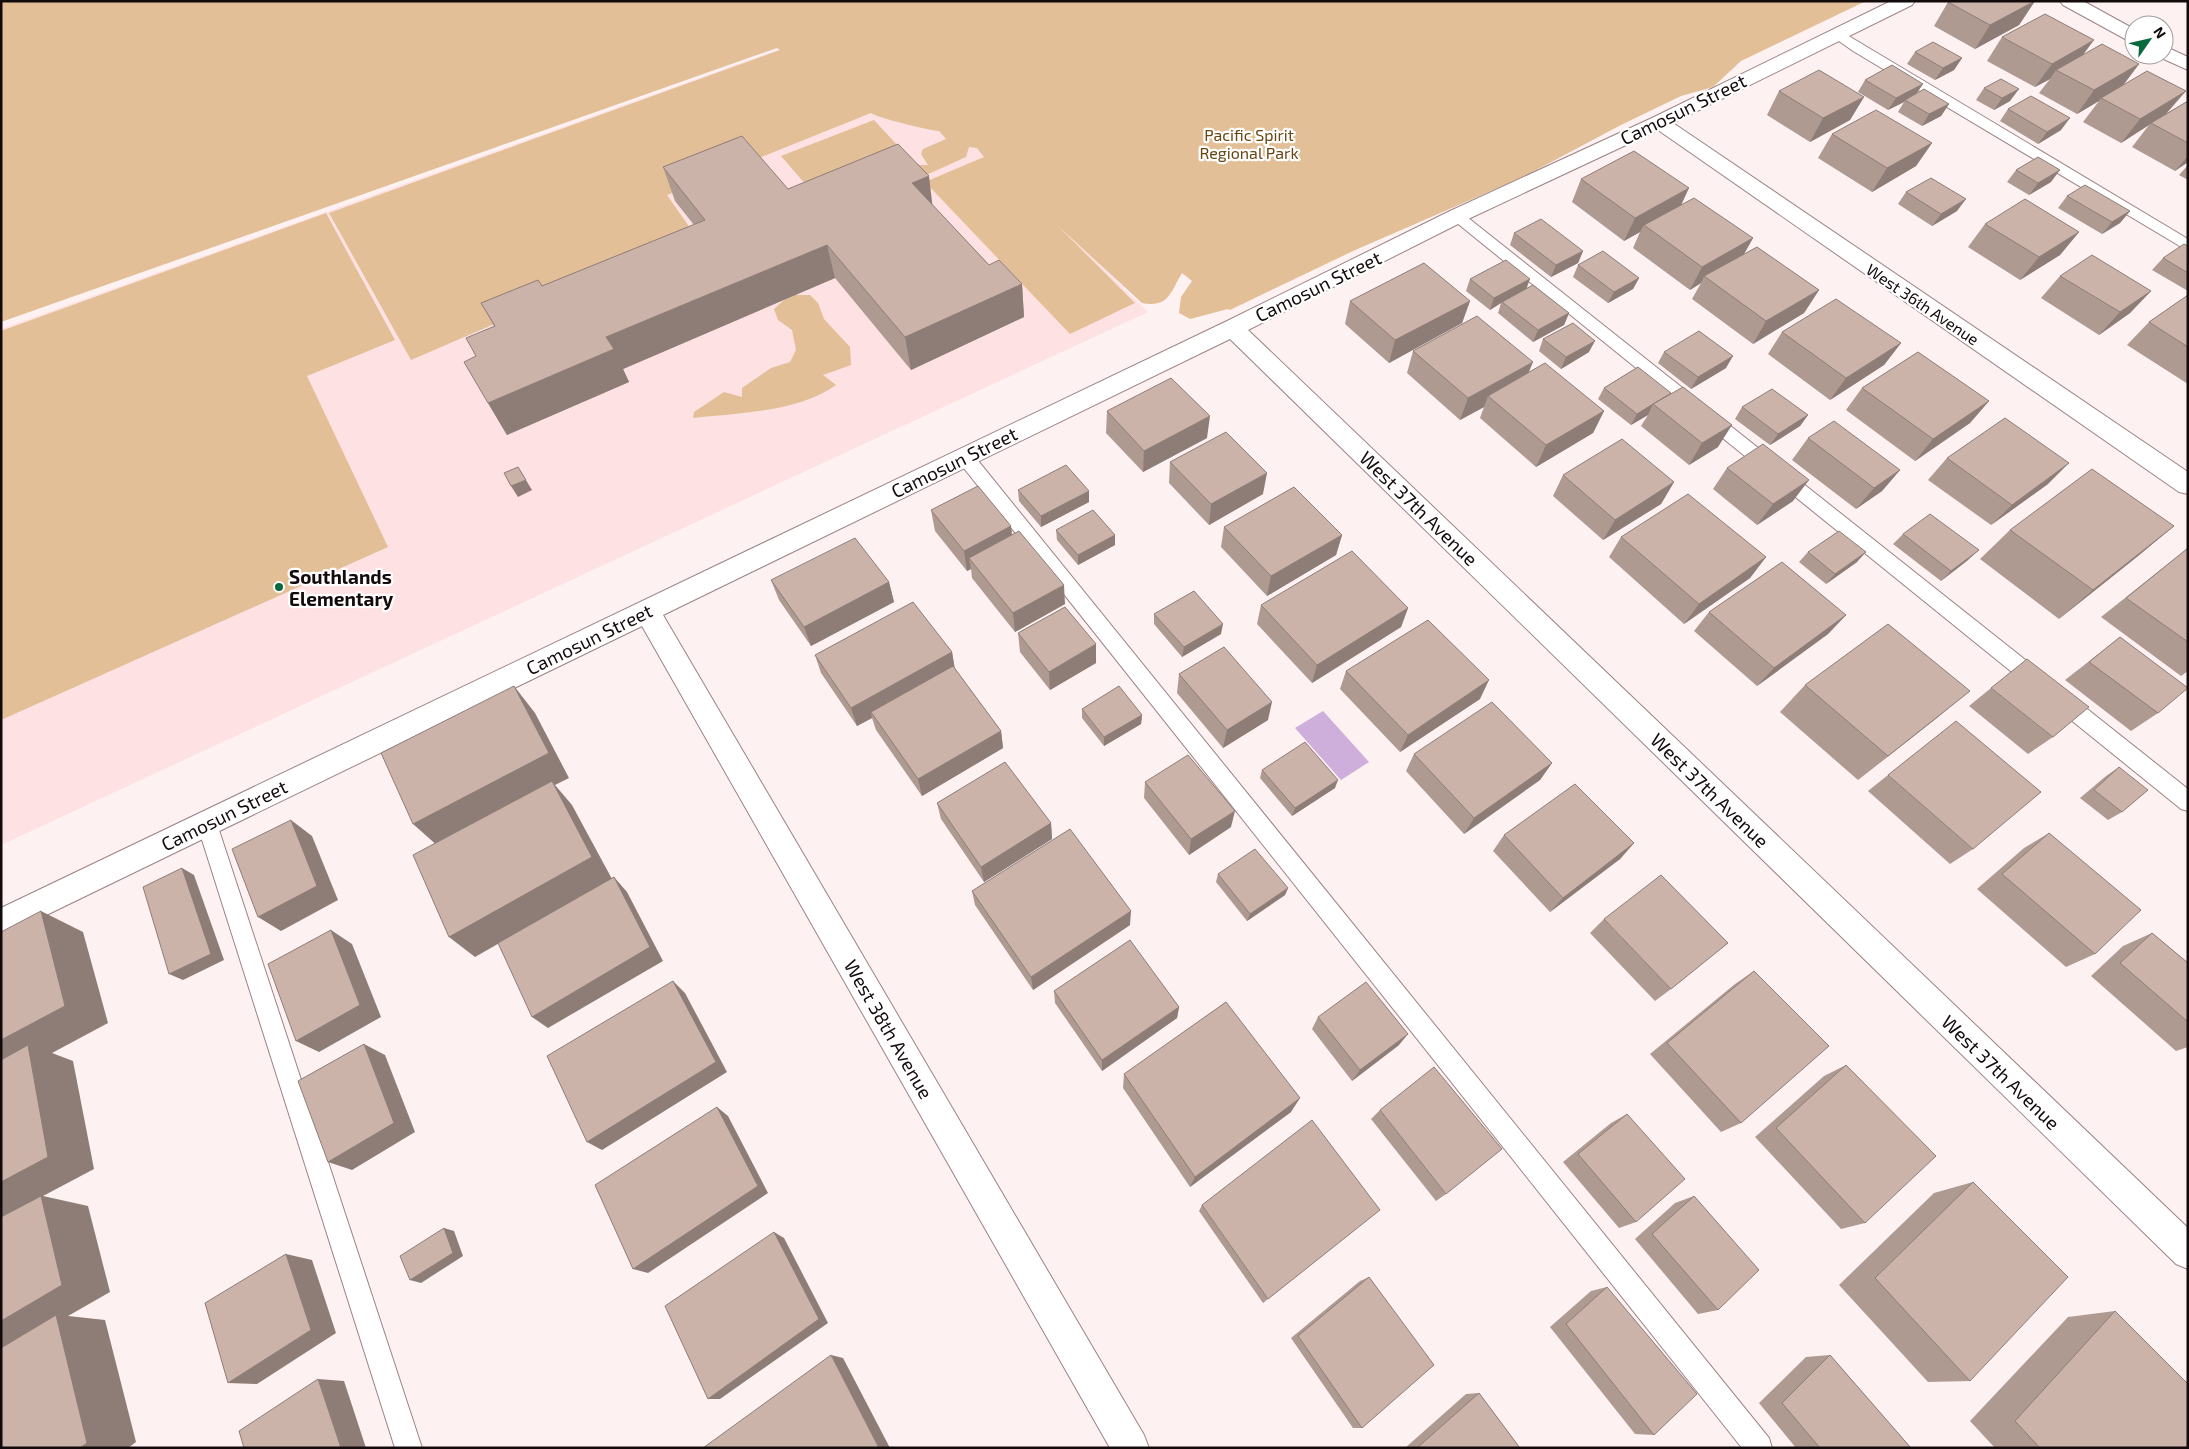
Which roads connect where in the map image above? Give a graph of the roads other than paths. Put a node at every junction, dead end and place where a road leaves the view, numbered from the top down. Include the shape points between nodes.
1 (1906, 1) edge
2 (2070, 1) edge
3 (2124, 31) edge
4 (1837, 33) junction
5 (2174, 57) edge
6 (2188, 64) edge
7 (1658, 122) junction
8 (1457, 216) junction
9 (2188, 246) edge
10 (1233, 328) junction
11 (965, 457) junction
12 (2188, 485) edge
13 (647, 611) junction
14 (2188, 802) edge
15 (207, 824) junction
16 (1, 923) edge
17 (2188, 1252) edge
18 (409, 1448) edge
19 (1131, 1448) edge
20 (1759, 1448) edge

1 - 4 street, Camosun Street
2 - 3 street
4 - 7 street, Camosun Street
4 - 9 lane
5 - 6 street
7 - 8 street, Camosun Street
7 - 12 street, West 36th Avenue
8 - 10 street, Camosun Street
8 - 14 lane
10 - 11 street, Camosun Street
10 - 17 street, West 37th Avenue
11 - 13 street, Camosun Street
11 - 20 lane
13 - 15 street, Camosun Street
13 - 19 street, West 38th Avenue
15 - 16 street, Camosun Street
15 - 18 lane

